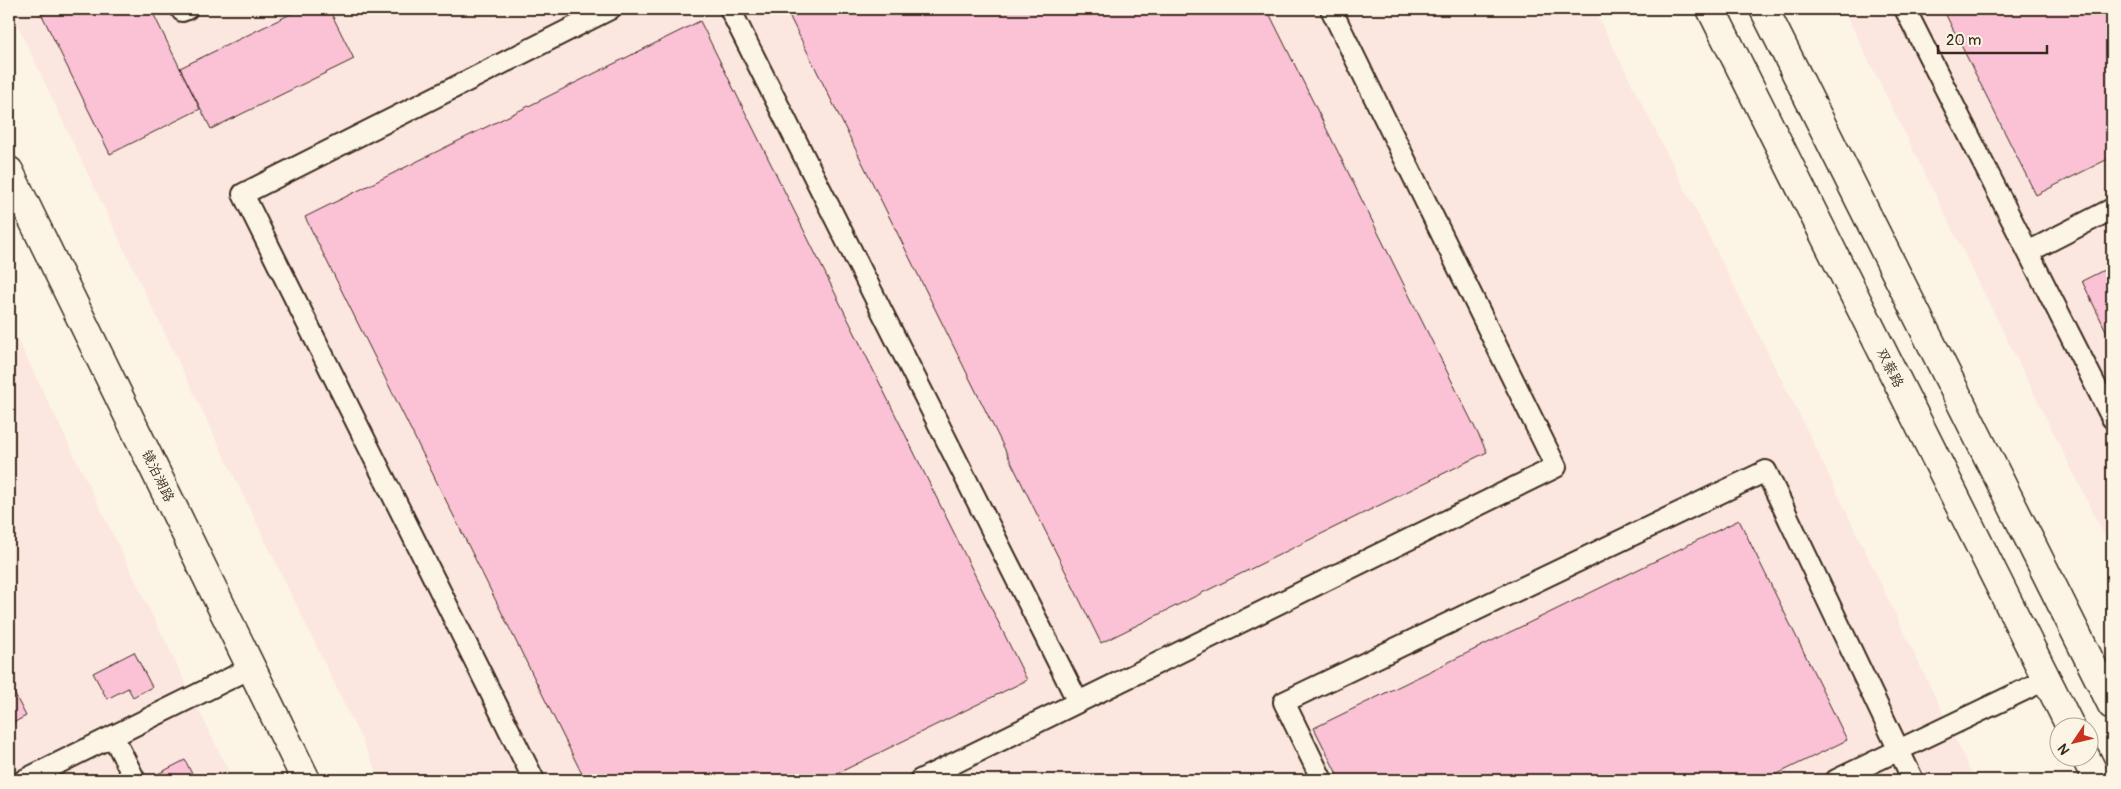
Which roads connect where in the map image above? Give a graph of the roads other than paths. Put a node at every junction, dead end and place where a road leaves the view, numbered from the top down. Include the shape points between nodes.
1 (181, 9) edge
2 (187, 9) edge
3 (610, 9) edge
4 (730, 9) edge
5 (1331, 9) edge
6 (1711, 9) edge
7 (1764, 9) edge
8 (1905, 9) edge
9 (9, 171) edge
10 (2112, 209) edge
11 (2028, 252) junction
12 (2112, 418) edge
13 (251, 668) junction
14 (2046, 679) junction
15 (1078, 702) junction
16 (2112, 705) edge
17 (2065, 716) edge
18 (113, 736) junction
19 (1898, 750) junction
20 (2090, 766) edge
21 (24, 780) edge
22 (135, 780) edge
23 (306, 780) edge
24 (534, 780) edge
25 (920, 780) edge
26 (1322, 780) edge
27 (1836, 780) edge
28 (1913, 780) edge
29 (2097, 780) edge

1 - 2 lane
3 - 24 lane via 243,194
4 - 15 lane
5 - 15 lane via 1556,467
6 - 14 street, 双蔡路
7 - 16 street
8 - 11 lane
9 - 13 street, 镜泊湖路
10 - 11 lane
11 - 12 lane
13 - 18 lane
13 - 23 street, 镜泊湖路
14 - 17 street, 双蔡路
14 - 19 lane
15 - 25 lane
18 - 21 lane
18 - 22 lane
19 - 26 lane via 1766,471 1284,702
19 - 27 lane
19 - 28 lane
20 - 29 street

